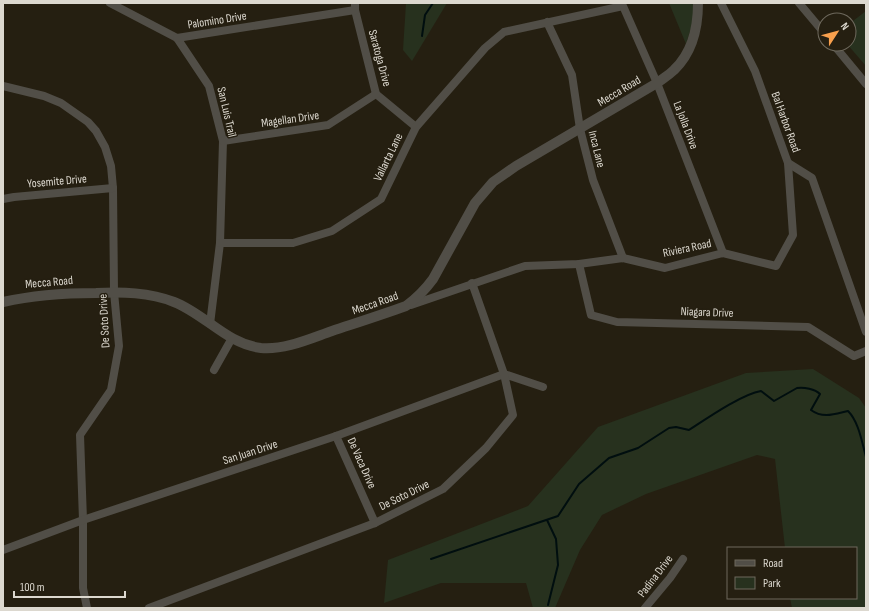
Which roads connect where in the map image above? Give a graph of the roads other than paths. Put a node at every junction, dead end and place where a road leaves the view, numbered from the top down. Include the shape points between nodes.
1 (110, 3) edge
2 (698, 3) edge
3 (721, 3) edge
4 (799, 3) edge
5 (355, 6) edge
6 (623, 6) joint
7 (547, 22) junction
8 (817, 24) edge
9 (177, 38) junction
10 (840, 52) edge
11 (657, 83) junction
12 (866, 84) edge
13 (3, 86) edge
14 (376, 94) junction
15 (416, 127) junction
16 (580, 129) junction
17 (223, 141) junction
18 (788, 163) junction
19 (113, 188) junction
20 (3, 199) edge
21 (220, 243) junction
22 (723, 253) junction
23 (623, 258) junction
24 (579, 264) junction
25 (472, 283) junction
26 (114, 292) junction
27 (3, 302) edge
28 (406, 306) junction
29 (210, 324) junction
30 (866, 332) edge
31 (232, 338) junction
32 (866, 351) edge
33 (214, 370) dead end
34 (504, 374) junction
35 (542, 387) dead end
36 (336, 436) junction
37 (83, 520) junction
38 (375, 523) junction
39 (3, 550) edge
40 (683, 559) dead end
41 (87, 608) edge
42 (149, 608) edge
43 (645, 608) edge

1 - 9 street, San Luis Trail
2 - 11 street, Mecca Road via 695,33 689,49 682,62
3 - 18 street, Bal Harbor Road via 755,71
4 - 8 street
5 - 9 street, Palomino Drive
5 - 14 street, Saratoga Drive
6 - 7 street, Vallarta Lane
6 - 11 street, La Jolla Drive
7 - 15 street, Vallarta Lane via 504,32 481,53
7 - 16 street, Inca Lane via 572,75
9 - 17 street, San Luis Trail via 210,86
10 - 12 street
11 - 16 street, Mecca Road
11 - 22 street, La Jolla Drive
13 - 19 street, De Soto Drive via 44,96 88,122 104,147 111,166
14 - 15 street, Saratoga Drive
14 - 17 street, Magellan Drive via 328,125
15 - 21 street, Vallarta Lane via 381,199 332,231 293,242
16 - 23 street, Inca Lane via 593,180
16 - 28 street, Mecca Road via 511,170 483,192 433,279 418,298
17 - 21 street, San Luis Trail
18 - 22 street, Riviera Road via 793,235 776,266
18 - 30 street, Bal Harbor Road via 812,178
19 - 20 street, Yosemite Drive
19 - 26 street, De Soto Drive
21 - 29 street, San Luis Trail
22 - 23 street, Riviera Road via 665,268
23 - 24 street, Riviera Road
24 - 25 street, Riviera Road via 525,266
24 - 32 street, Niagara Drive via 591,315 618,322 808,327 854,356
25 - 28 street, Riviera Road
25 - 34 street, De Soto Drive
26 - 27 street, Mecca Road via 56,293
26 - 29 street, Mecca Road via 138,293 174,302
26 - 37 street, De Soto Drive via 119,346 111,390 80,435
28 - 31 street, Mecca Road via 279,348 262,348
29 - 31 street, Mecca Road
31 - 33 street
34 - 35 street
34 - 36 street, San Juan Drive
34 - 38 street, De Soto Drive via 514,415 486,448 443,489
36 - 37 street, San Juan Drive
36 - 38 street, De Vaca Drive
37 - 39 street, San Juan Drive
37 - 41 street, De Soto Drive via 83,588
38 - 42 street, De Soto Drive
40 - 43 street, Padina Drive

